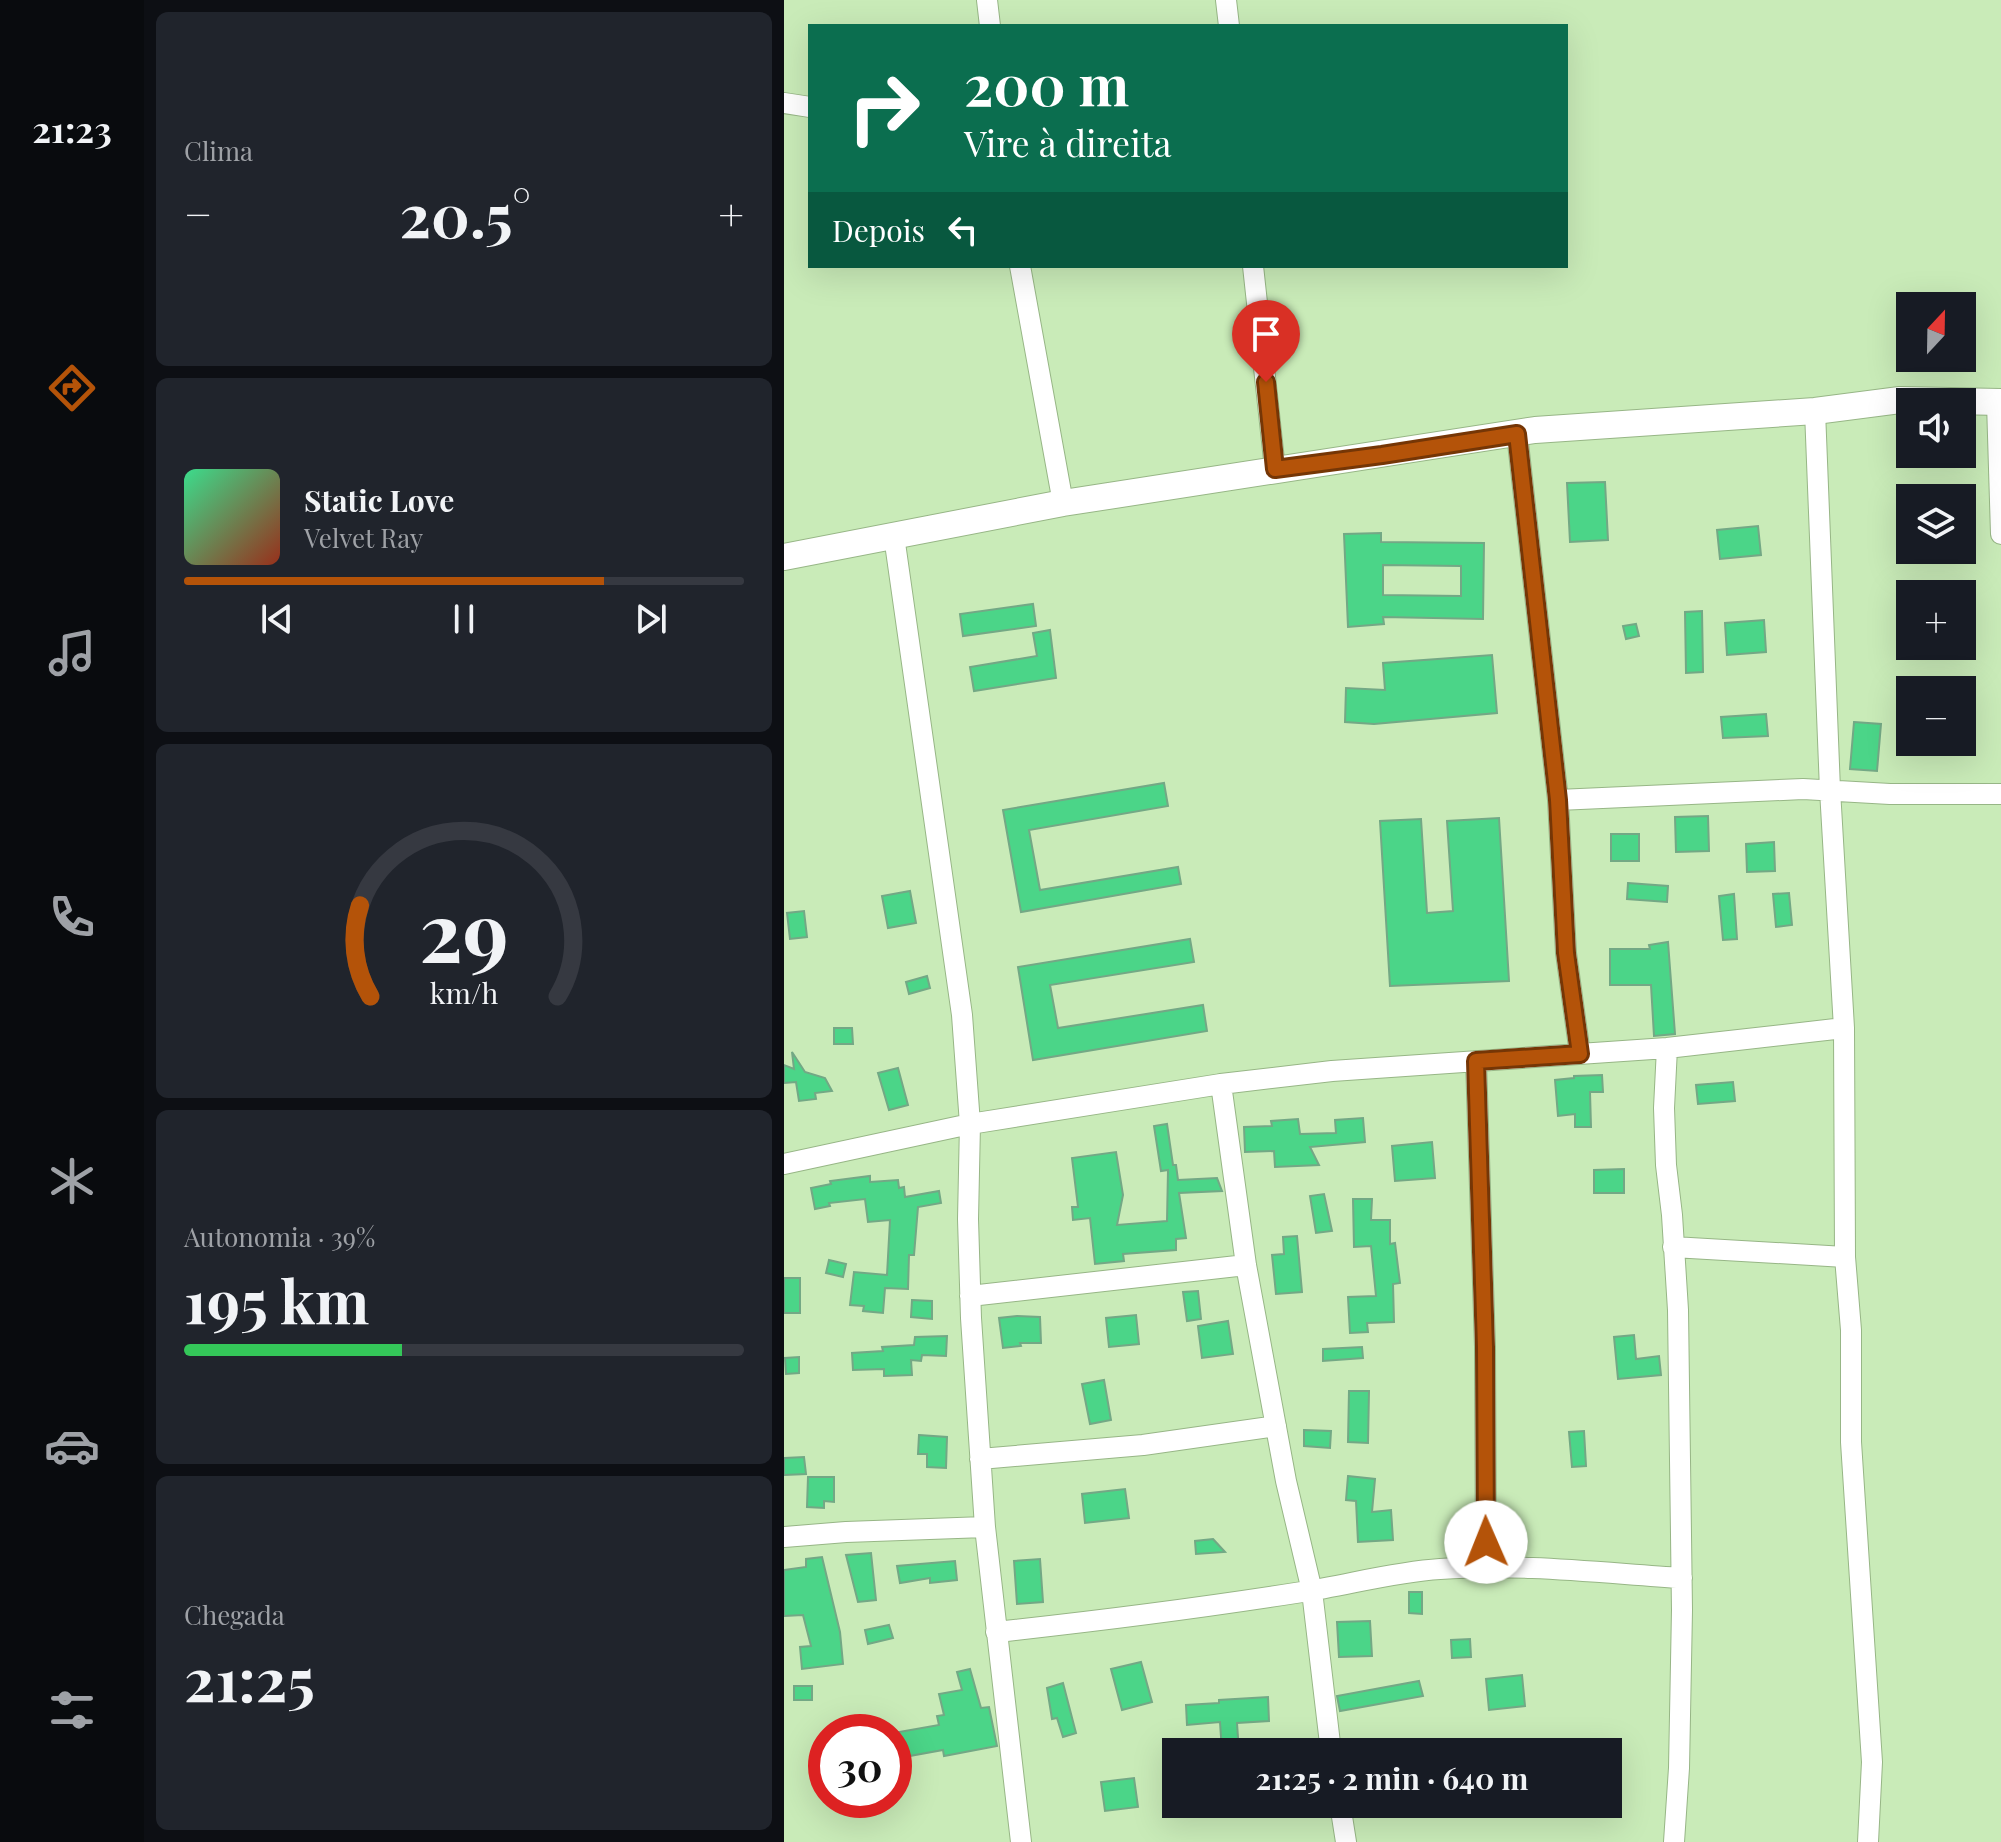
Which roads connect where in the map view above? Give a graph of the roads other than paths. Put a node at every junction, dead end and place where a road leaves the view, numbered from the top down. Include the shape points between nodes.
1 (987, 0) edge
2 (1226, 0) edge
3 (990, 24) edge
4 (1229, 24) edge
5 (784, 103) edge
6 (808, 107) edge
7 (1020, 268) edge
8 (1253, 268) edge
9 (1999, 402) edge
10 (1815, 411) junction
11 (1517, 434) junction
12 (1275, 469) junction
13 (1063, 503) junction
14 (2001, 534) edge
15 (894, 536) junction
16 (784, 557) edge
17 (1830, 790) junction
18 (2001, 794) edge
19 (1558, 800) junction
20 (1844, 1028) junction
21 (1667, 1048) junction
22 (1580, 1054) junction
23 (1476, 1061) junction
24 (1221, 1084) junction
25 (970, 1124) junction
26 (784, 1164) edge
27 (1673, 1247) junction
28 (1845, 1257) junction
29 (1246, 1265) junction
30 (970, 1296) junction
31 (1276, 1426) junction
32 (980, 1459) junction
33 (985, 1527) junction
34 (784, 1537) edge
35 (1486, 1567) junction
36 (1682, 1578) junction
37 (1312, 1591) junction
38 (996, 1632) junction
39 (1329, 1738) edge
40 (1342, 1818) edge
41 (1021, 1842) edge
42 (1346, 1842) edge
43 (1674, 1842) edge
44 (1868, 1842) edge

1 - 3 street
2 - 4 street
5 - 6 street
7 - 13 street
8 - 12 street
9 - 10 main road via 1900,400
9 - 14 street
10 - 11 main road
10 - 17 street
11 - 12 main road
11 - 19 street
12 - 13 main road
13 - 15 main road
15 - 16 main road
15 - 25 street via 962,1015
17 - 18 street
17 - 19 street
17 - 20 street
19 - 22 street via 1566,953
20 - 21 street
20 - 28 street
21 - 22 street
21 - 27 street via 1664,1108
22 - 23 street
23 - 24 street
23 - 35 street
24 - 25 street
24 - 29 street
25 - 26 street
25 - 30 street
27 - 28 street
27 - 36 street
28 - 44 street via 1855,1528 1872,1762
29 - 30 street
29 - 31 street
30 - 32 street
31 - 32 street via 1143,1445
31 - 37 street
32 - 33 street
33 - 34 street
33 - 38 street
35 - 36 street
35 - 37 street via 1408,1571
36 - 43 street
37 - 38 street
37 - 39 street
38 - 41 street
40 - 42 street

